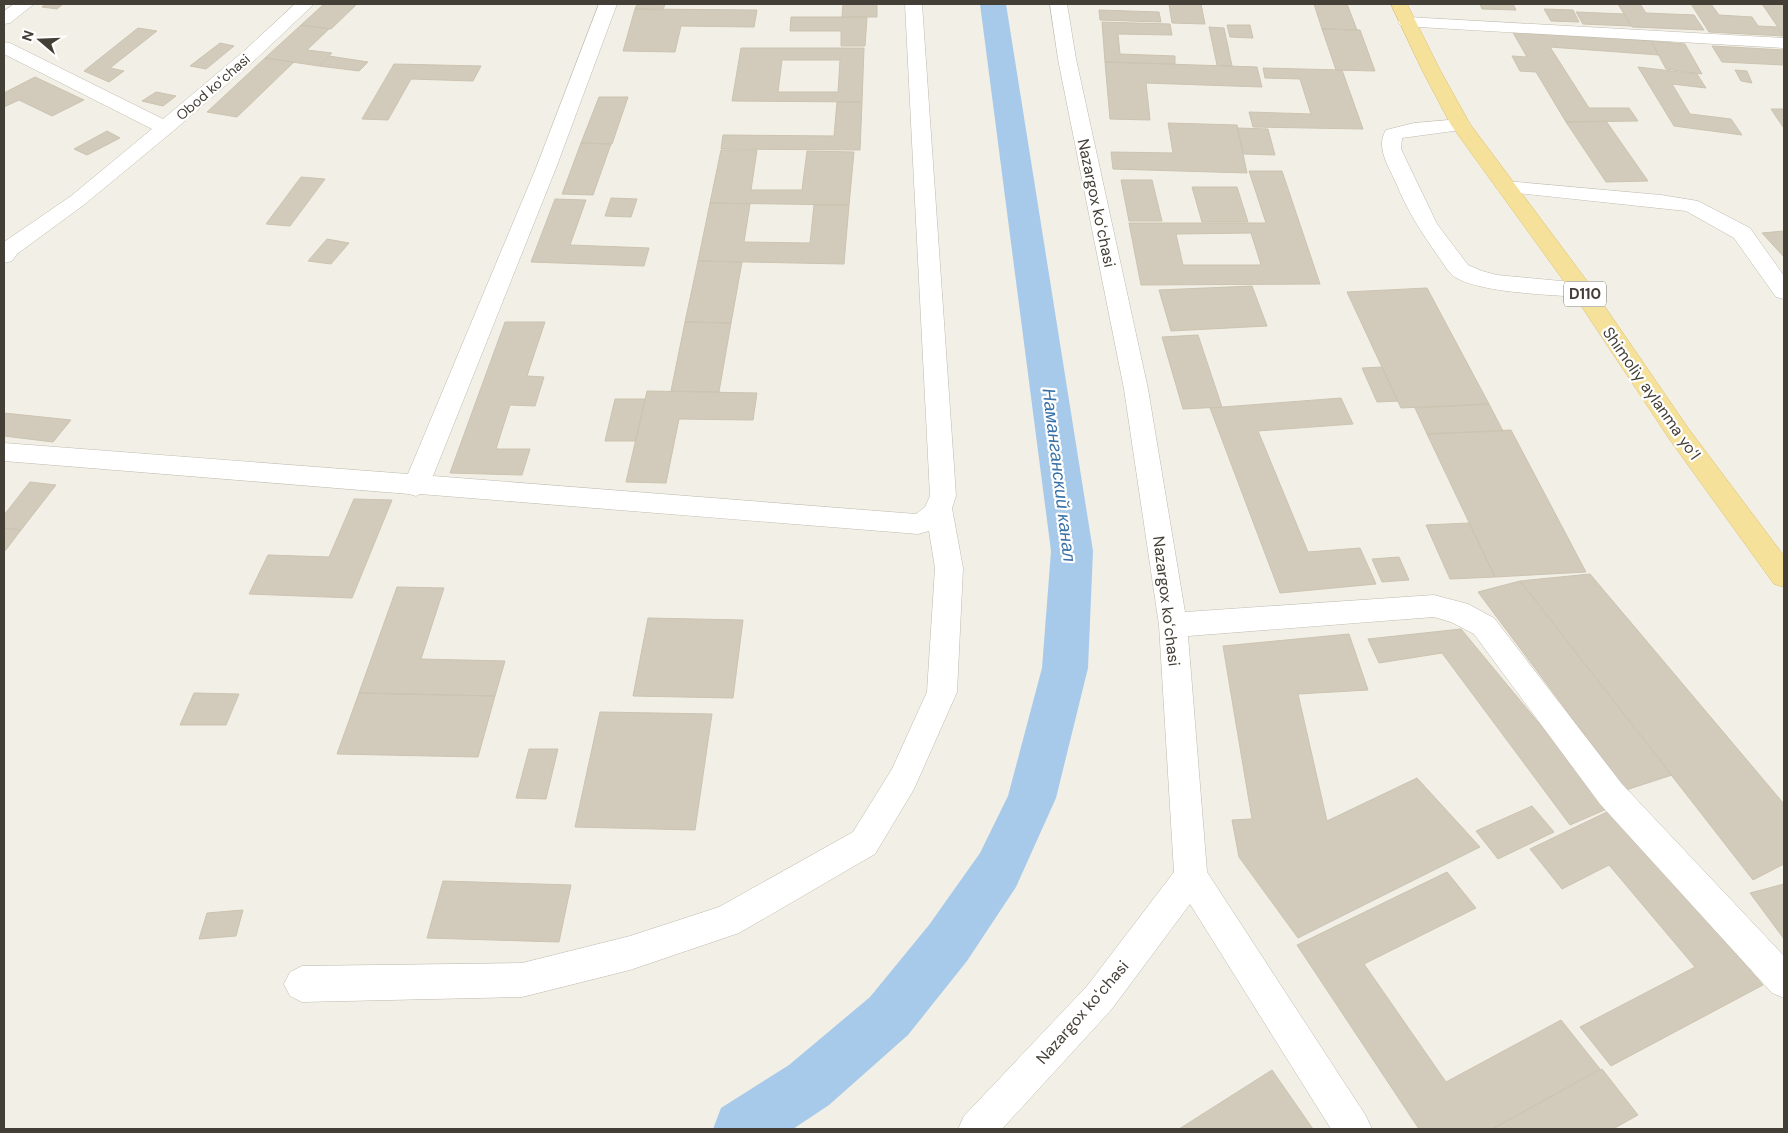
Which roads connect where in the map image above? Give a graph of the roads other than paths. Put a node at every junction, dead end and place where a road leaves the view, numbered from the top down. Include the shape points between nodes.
1 (25, 4) edge
2 (305, 4) edge
3 (608, 4) edge
4 (914, 4) edge
5 (1058, 4) edge
6 (1403, 13) edge
7 (4, 19) edge
8 (1784, 43) edge
9 (4, 47) edge
10 (1461, 125) junction
11 (165, 128) junction
12 (1506, 187) junction
13 (4, 256) edge
14 (1582, 290) junction
15 (1784, 292) edge
16 (4, 452) edge
17 (416, 486) junction
18 (940, 509) junction
19 (1784, 576) edge
20 (1173, 625) junction
21 (1191, 876) junction
22 (1784, 981) edge
23 (302, 984) dead end
24 (977, 1129) edge
25 (1353, 1129) edge

1 - 7 street
2 - 11 street, Obod koʻchasi
3 - 17 street via 546,168
4 - 18 street via 943,496
5 - 20 street, Nazargox koʻchasi via 1136,389
6 - 8 street
6 - 10 main road, Shimoliy aylanma yoʻl / D110
9 - 11 street, Obod koʻchasi
10 - 12 main road, Shimoliy aylanma yoʻl / D110
10 - 14 street via 1393,134 1391,149 1427,226 1451,260 1460,270 1474,277
11 - 13 street via 78,200 9,248
12 - 14 main road, Shimoliy aylanma yoʻl / D110
12 - 15 street via 1691,205 1742,233
14 - 19 main road, Shimoliy aylanma yoʻl / D110 via 1679,434
16 - 17 street
17 - 18 street via 918,524 933,518
18 - 23 street via 949,568 942,692 903,779 864,843 727,921 630,953 522,980
20 - 21 street, Nazargox koʻchasi
20 - 22 street via 1434,606 1458,612 1484,626 1611,794
21 - 24 street, Nazargox koʻchasi via 1099,998
21 - 25 street

